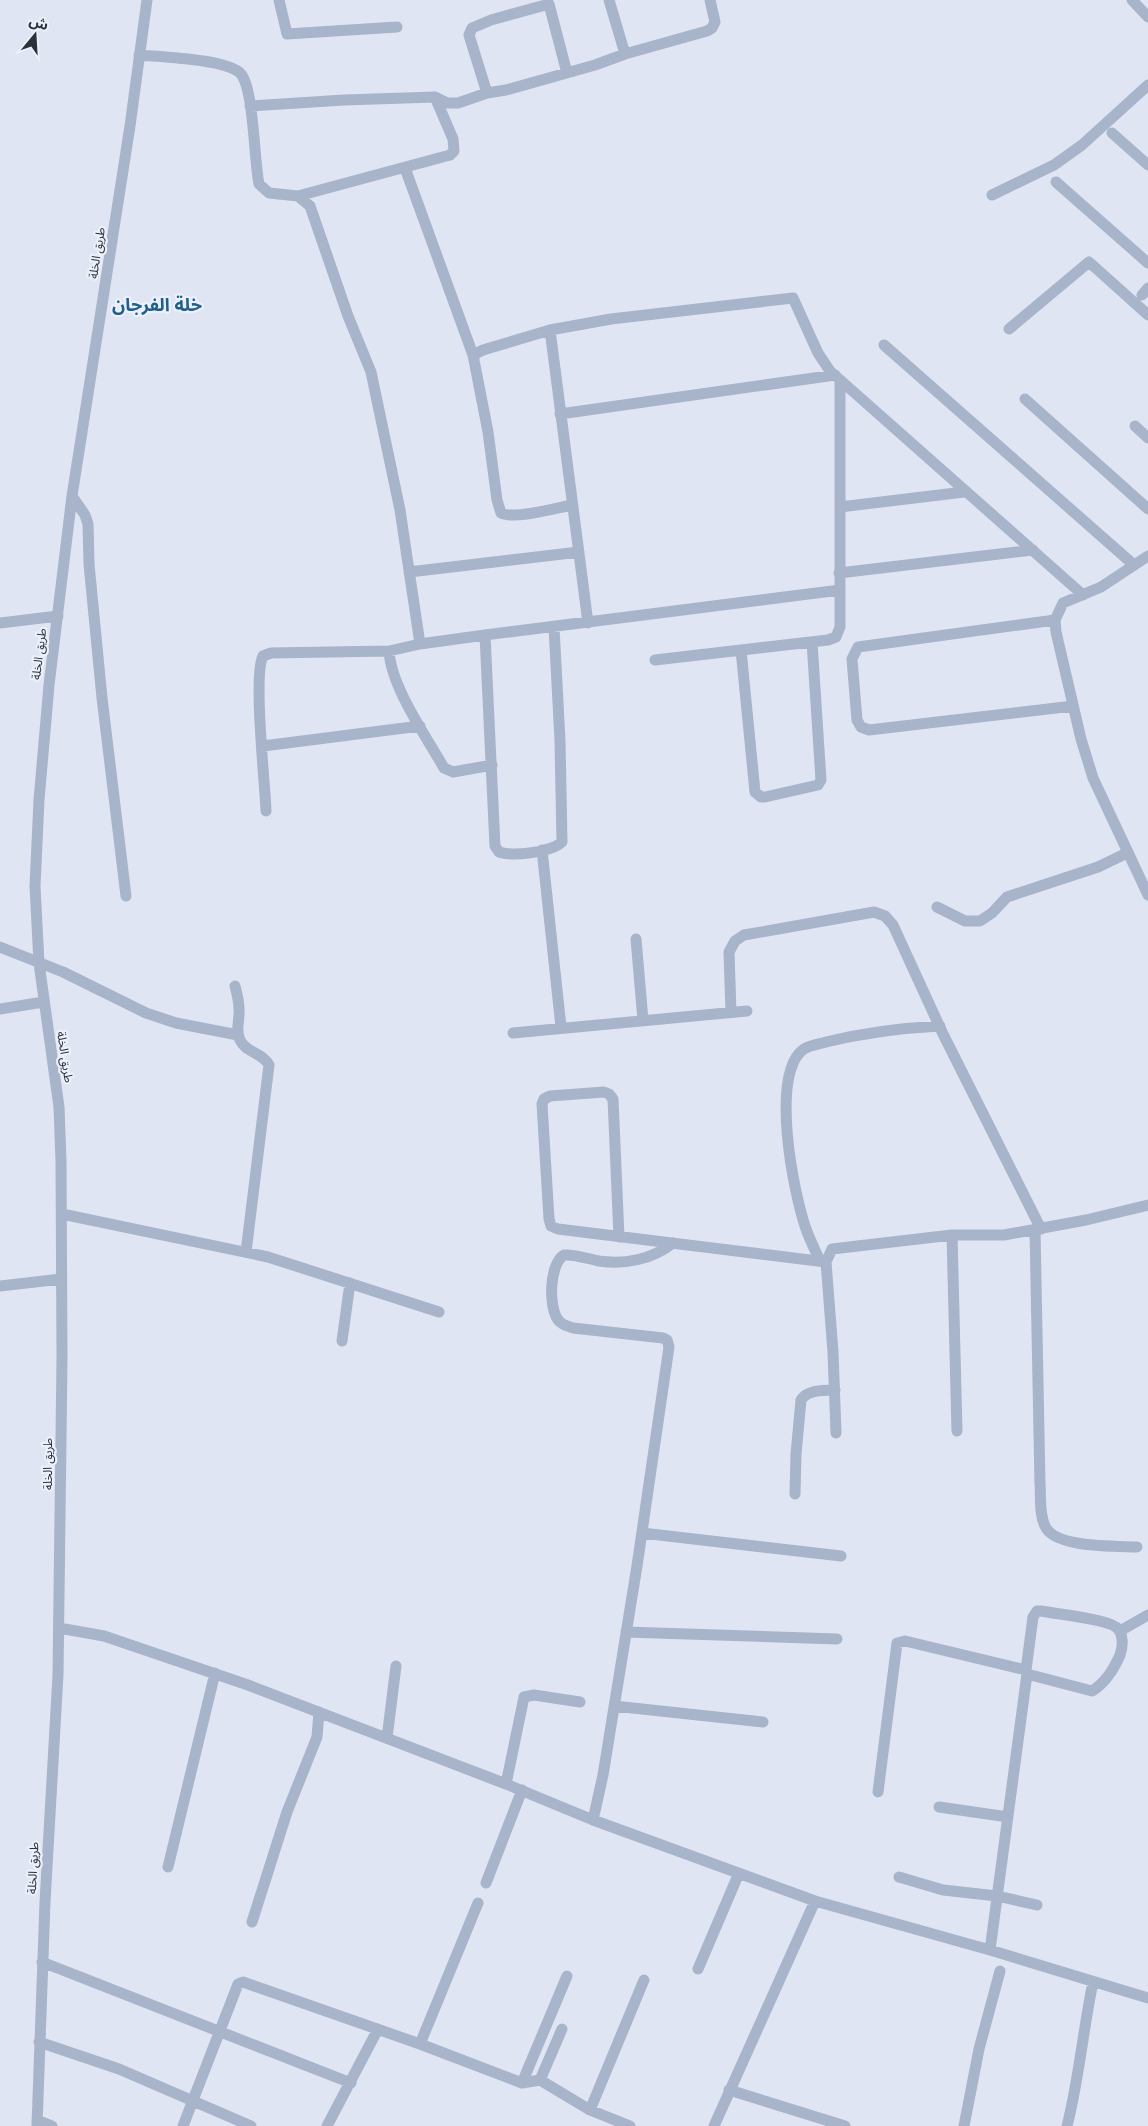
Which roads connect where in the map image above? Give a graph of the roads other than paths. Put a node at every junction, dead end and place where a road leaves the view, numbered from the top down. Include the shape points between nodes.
1 (147, 0) edge
2 (279, 0) edge
3 (609, 0) edge
4 (710, 0) edge
5 (1132, 0) edge
6 (549, 2) edge
7 (1148, 17) edge
8 (397, 27) dead end
9 (625, 54) junction
10 (139, 55) junction
11 (567, 73) junction
12 (1148, 85) edge
13 (486, 93) junction
14 (435, 97) junction
15 (250, 106) junction
16 (1112, 133) dead end
17 (1148, 165) edge
18 (405, 168) junction
19 (1056, 182) dead end
20 (992, 195) dead end
21 (298, 196) junction
22 (1148, 263) edge
23 (1148, 315) edge
24 (1009, 329) dead end
25 (550, 330) junction
26 (884, 345) dead end
27 (473, 355) junction
28 (838, 377) junction
29 (1026, 399) dead end
30 (560, 414) junction
31 (1135, 426) dead end
32 (1148, 438) edge
33 (964, 492) junction
34 (72, 496) junction
35 (572, 506) junction
36 (840, 507) junction
37 (1148, 509) edge
38 (1033, 550) junction
39 (579, 552) junction
40 (1148, 556) edge
41 (1134, 565) junction
42 (409, 572) junction
43 (839, 573) junction
44 (840, 590) junction
45 (1083, 595) junction
46 (58, 616) junction
47 (1055, 620) junction
48 (0, 623) edge
49 (588, 623) junction
50 (554, 627) junction
51 (485, 635) junction
52 (812, 642) junction
53 (420, 644) junction
54 (741, 650) junction
55 (389, 651) junction
56 (655, 660) dead end
57 (1073, 706) junction
58 (420, 726) junction
59 (263, 746) junction
60 (492, 765) junction
61 (266, 811) dead end
62 (542, 850) junction
63 (1127, 853) junction
64 (1148, 895) edge
65 (126, 896) dead end
66 (937, 906) dead end
67 (636, 938) dead end
68 (0, 947) edge
69 (39, 963) junction
70 (235, 986) dead end
71 (43, 1002) junction
72 (0, 1009) edge
73 (747, 1011) dead end
74 (731, 1012) junction
75 (642, 1020) junction
76 (940, 1026) junction
77 (561, 1027) junction
78 (513, 1033) dead end
79 (238, 1035) junction
80 (1148, 1205) edge
81 (62, 1214) junction
82 (1038, 1229) junction
83 (952, 1235) junction
84 (619, 1237) junction
85 (673, 1243) junction
86 (246, 1252) junction
87 (823, 1261) junction
88 (60, 1279) junction
89 (350, 1283) junction
90 (0, 1286) edge
91 (439, 1312) dead end
92 (342, 1341) dead end
93 (835, 1390) junction
94 (957, 1431) dead end
95 (836, 1433) dead end
96 (795, 1494) dead end
97 (642, 1533) junction
98 (1136, 1548) dead end
99 (842, 1556) dead end
100 (1148, 1616) edge
101 (59, 1628) junction
102 (1120, 1631) junction
103 (626, 1632) junction
104 (837, 1639) dead end
105 (396, 1666) dead end
106 (1026, 1672) junction
107 (215, 1673) junction
108 (580, 1702) dead end
109 (614, 1706) junction
110 (319, 1712) junction
111 (763, 1722) dead end
112 (386, 1738) junction
113 (506, 1784) junction
114 (522, 1790) junction
115 (878, 1792) dead end
116 (939, 1807) dead end
117 (1008, 1817) junction
118 (593, 1820) junction
119 (168, 1867) dead end
120 (739, 1874) junction
121 (899, 1877) dead end
122 (486, 1883) dead end
123 (997, 1896) junction
124 (815, 1902) junction
125 (478, 1903) dead end
126 (1037, 1905) dead end
127 (252, 1922) dead end
128 (990, 1950) junction
129 (42, 1962) junction
130 (698, 1969) dead end
131 (1000, 1971) dead end
132 (567, 1976) dead end
133 (644, 1980) dead end
134 (1093, 1982) junction
135 (1148, 1998) edge
136 (378, 2029) junction
137 (562, 2029) dead end
138 (221, 2032) junction
139 (39, 2042) junction
140 (420, 2044) junction
141 (540, 2080) junction
142 (351, 2083) junction
143 (522, 2083) junction
144 (730, 2090) junction
145 (193, 2100) junction
146 (590, 2110) junction
147 (37, 2123) edge
148 (329, 2125) edge
149 (52, 2126) edge
150 (184, 2126) edge
151 (251, 2126) edge
152 (630, 2126) edge
153 (714, 2126) edge
154 (845, 2126) edge
155 (964, 2126) edge
156 (1068, 2126) edge

1 - 10 street, طريق الخلة
2 - 8 street via 287,34
3 - 9 street
4 - 9 street via 715,22 712,28
5 - 7 street
6 - 11 street
6 - 13 street via 491,20 469,31
9 - 11 street
10 - 15 street via 211,63 239,72 246,81
10 - 34 street, طريق الخلة
11 - 13 street
12 - 20 street via 1082,145 1054,165
13 - 14 street via 458,103 447,103
14 - 15 street
14 - 18 street via 453,139 454,151
15 - 21 street via 259,184 269,193
16 - 17 street
18 - 21 street
18 - 27 street
19 - 22 street
21 - 42 street via 310,206 371,372 400,510
23 - 24 street via 1088,262
25 - 27 street
25 - 28 street via 611,319 793,298 818,353
25 - 30 street
26 - 41 street
27 - 35 street via 501,513 506,516
28 - 30 street
28 - 33 street
28 - 36 street
29 - 37 street
30 - 35 street
31 - 32 street
33 - 36 street
33 - 38 street
34 - 46 street, طريق الخلة
34 - 65 street via 88,524 102,698
35 - 39 street
36 - 43 street
38 - 43 street
38 - 45 street
39 - 42 street
39 - 49 street
40 - 41 street
41 - 45 street
42 - 53 street
43 - 44 street
44 - 49 street
44 - 52 street via 838,632 834,638
45 - 47 street via 1063,604
46 - 48 street
46 - 69 street, طريق الخلة via 39,800 35,886
47 - 57 street via 1058,649
47 - 57 street via 862,645 852,659 857,720 861,727 869,730
49 - 50 street
50 - 51 street
50 - 62 street via 562,840 560,844
51 - 53 street
51 - 60 street
52 - 54 street
52 - 54 street via 821,780 818,785 761,797 756,792
53 - 55 street
54 - 56 street
55 - 58 street via 401,691
55 - 59 street via 271,653 263,656 260,661
57 - 63 street via 1093,778
58 - 59 street
58 - 60 street via 444,768 453,772
59 - 61 street
60 - 62 street via 496,849 510,855
62 - 77 street
63 - 64 street
63 - 66 street via 1098,867 1007,897 980,920 965,920
67 - 75 street
68 - 69 street
69 - 71 street, طريق الخلة
69 - 79 street via 146,1013 176,1023
70 - 79 street via 240,1011
71 - 72 street
71 - 81 street, طريق الخلة via 59,1107
73 - 74 street
74 - 75 street
74 - 76 street via 729,952 734,941 744,935 874,912 885,916 893,925
75 - 77 street
76 - 82 street
76 - 87 street via 902,1028 836,1040 809,1047 796,1059 785,1105 792,1166 806,1229
77 - 78 street
79 - 86 street via 243,1044 267,1060 269,1065
80 - 82 street
81 - 86 street
81 - 88 street, طريق الخلة
82 - 83 street via 1004,1235
82 - 98 street via 1042,1519 1047,1532 1063,1541
83 - 87 street via 837,1248
83 - 94 street
84 - 84 street via 613,1099 604,1092 544,1099 549,1219 552,1226 558,1230
84 - 85 street
85 - 87 street
85 - 97 street via 658,1254 629,1260 600,1261 564,1255 556,1262 552,1276 556,1315 563,1324 573,1328 664,1338 669,1343
86 - 89 street
87 - 93 street
88 - 90 street
88 - 101 street, طريق الخلة
89 - 91 street
89 - 92 street
93 - 95 street
93 - 96 street via 813,1392 803,1397
97 - 99 street
97 - 103 street
100 - 102 street
101 - 107 street via 104,1636
101 - 129 street, طريق الخلة
102 - 106 street via 1121,1652 1116,1664 1107,1678 1092,1691
102 - 106 street via 1109,1623 1037,1611 1033,1617
103 - 104 street
103 - 109 street
105 - 112 street
106 - 115 street via 905,1641 897,1643
106 - 117 street
107 - 110 street
107 - 119 street
108 - 113 street via 534,1695 524,1697
109 - 111 street
109 - 118 street
110 - 112 street
110 - 127 street via 317,1736 287,1812
112 - 113 street
113 - 114 street
114 - 118 street
114 - 122 street
116 - 117 street
117 - 123 street
118 - 120 street
120 - 124 street
120 - 130 street
121 - 123 street via 943,1890
123 - 126 street
123 - 128 street
124 - 128 street
124 - 144 street
125 - 140 street
128 - 134 street
129 - 138 street
129 - 139 street, طريق الخلة
131 - 155 street via 978,2049
132 - 143 street
133 - 146 street
134 - 135 street
134 - 156 street
136 - 138 street via 243,1982 238,1984
136 - 140 street
136 - 142 street
137 - 141 street
138 - 142 street
138 - 145 street
139 - 145 street via 119,2069
139 - 147 street, طريق الخلة
140 - 143 street
141 - 143 street
141 - 146 street
142 - 148 street
144 - 153 street
144 - 154 street
145 - 150 street
145 - 151 street
146 - 152 street
147 - 149 street

